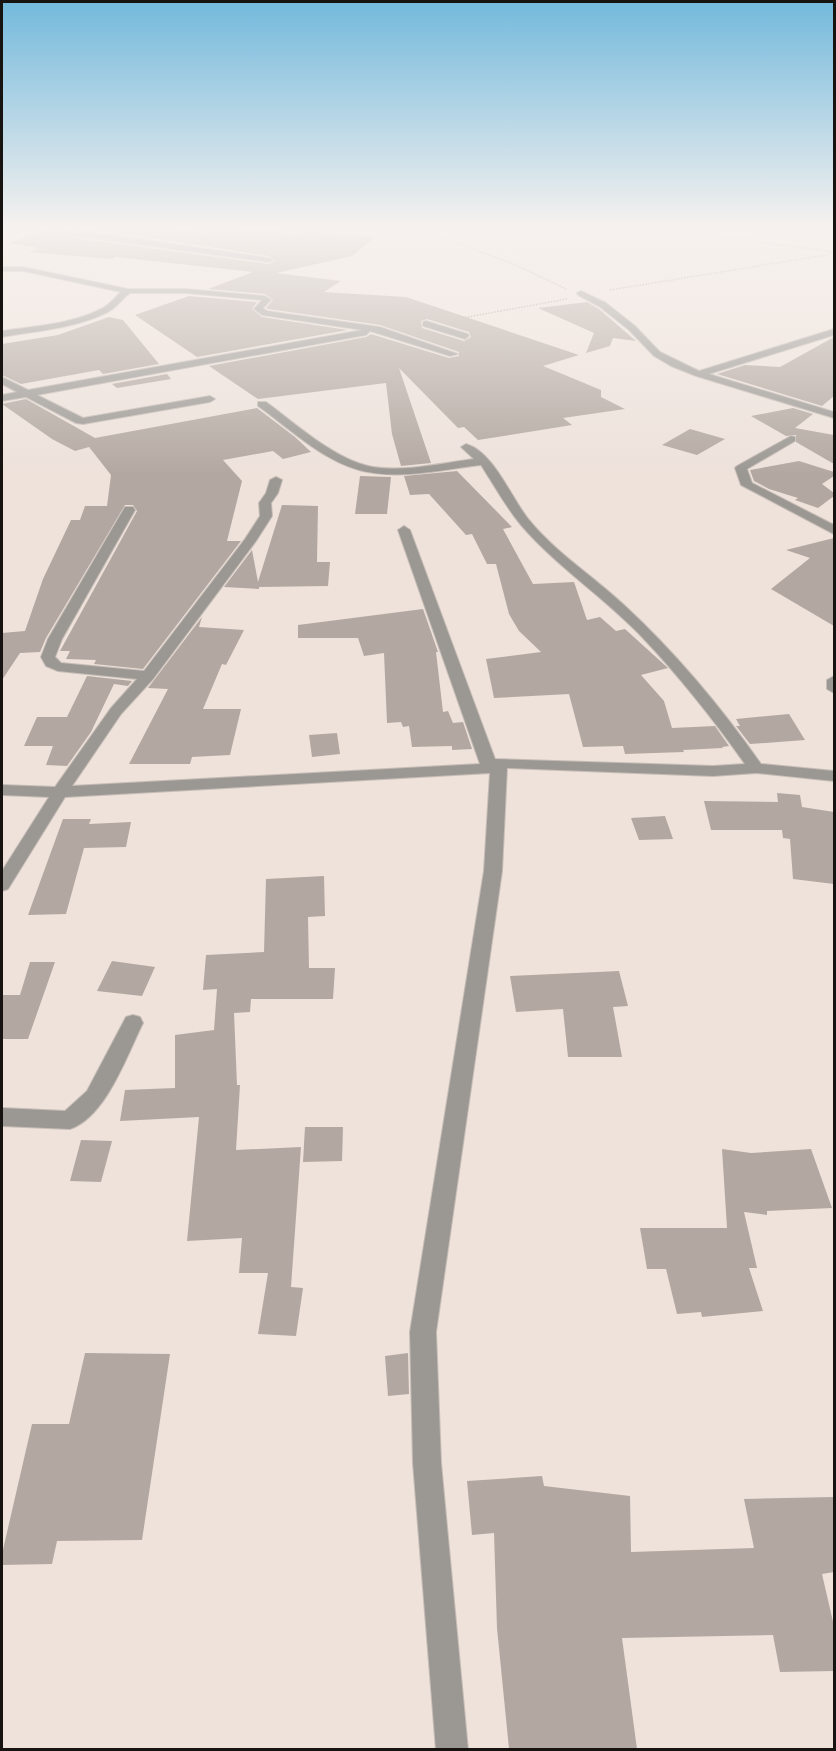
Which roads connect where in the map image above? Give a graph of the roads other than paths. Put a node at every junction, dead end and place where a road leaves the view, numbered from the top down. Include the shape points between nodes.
1 (105, 311) edge
2 (261, 311) edge
3 (609, 311) edge
4 (426, 324) dead end
5 (381, 330) junction
6 (834, 332) edge
7 (2, 334) edge
8 (465, 336) dead end
9 (453, 354) dead end
10 (699, 374) junction
11 (2, 380) edge
12 (29, 393) junction
13 (2, 398) edge
14 (210, 399) dead end
15 (262, 404) dead end
16 (834, 415) edge
17 (791, 439) dead end
18 (466, 447) dead end
19 (484, 461) junction
20 (276, 480) dead end
21 (129, 510) dead end
22 (404, 530) dead end
23 (834, 530) edge
24 (148, 676) junction
25 (834, 680) edge
26 (834, 689) edge
27 (494, 765) junction
28 (756, 768) junction
29 (834, 776) edge
30 (2, 790) edge
31 (60, 792) junction
32 (2, 885) edge
33 (133, 1023) dead end
34 (2, 1117) edge
35 (452, 1749) edge

1 - 7 street
2 - 5 street
3 - 10 street via 657,354
4 - 8 street
5 - 9 street
5 - 12 street
6 - 10 street
10 - 16 street
11 - 12 street
12 - 13 street
12 - 14 street via 83,421
15 - 19 street via 342,459 372,470
17 - 23 street via 741,468 747,485
18 - 19 street
19 - 28 street via 525,522 647,634
20 - 24 street via 265,503 266,516 250,542
21 - 24 street via 48,657 58,667
22 - 27 street
24 - 31 street via 116,711
25 - 26 street
27 - 28 street via 713,771
27 - 31 street
27 - 35 street via 493,871 423,1332 427,1463
28 - 29 street
30 - 31 street
31 - 32 street
33 - 34 street via 95,1097 70,1120

